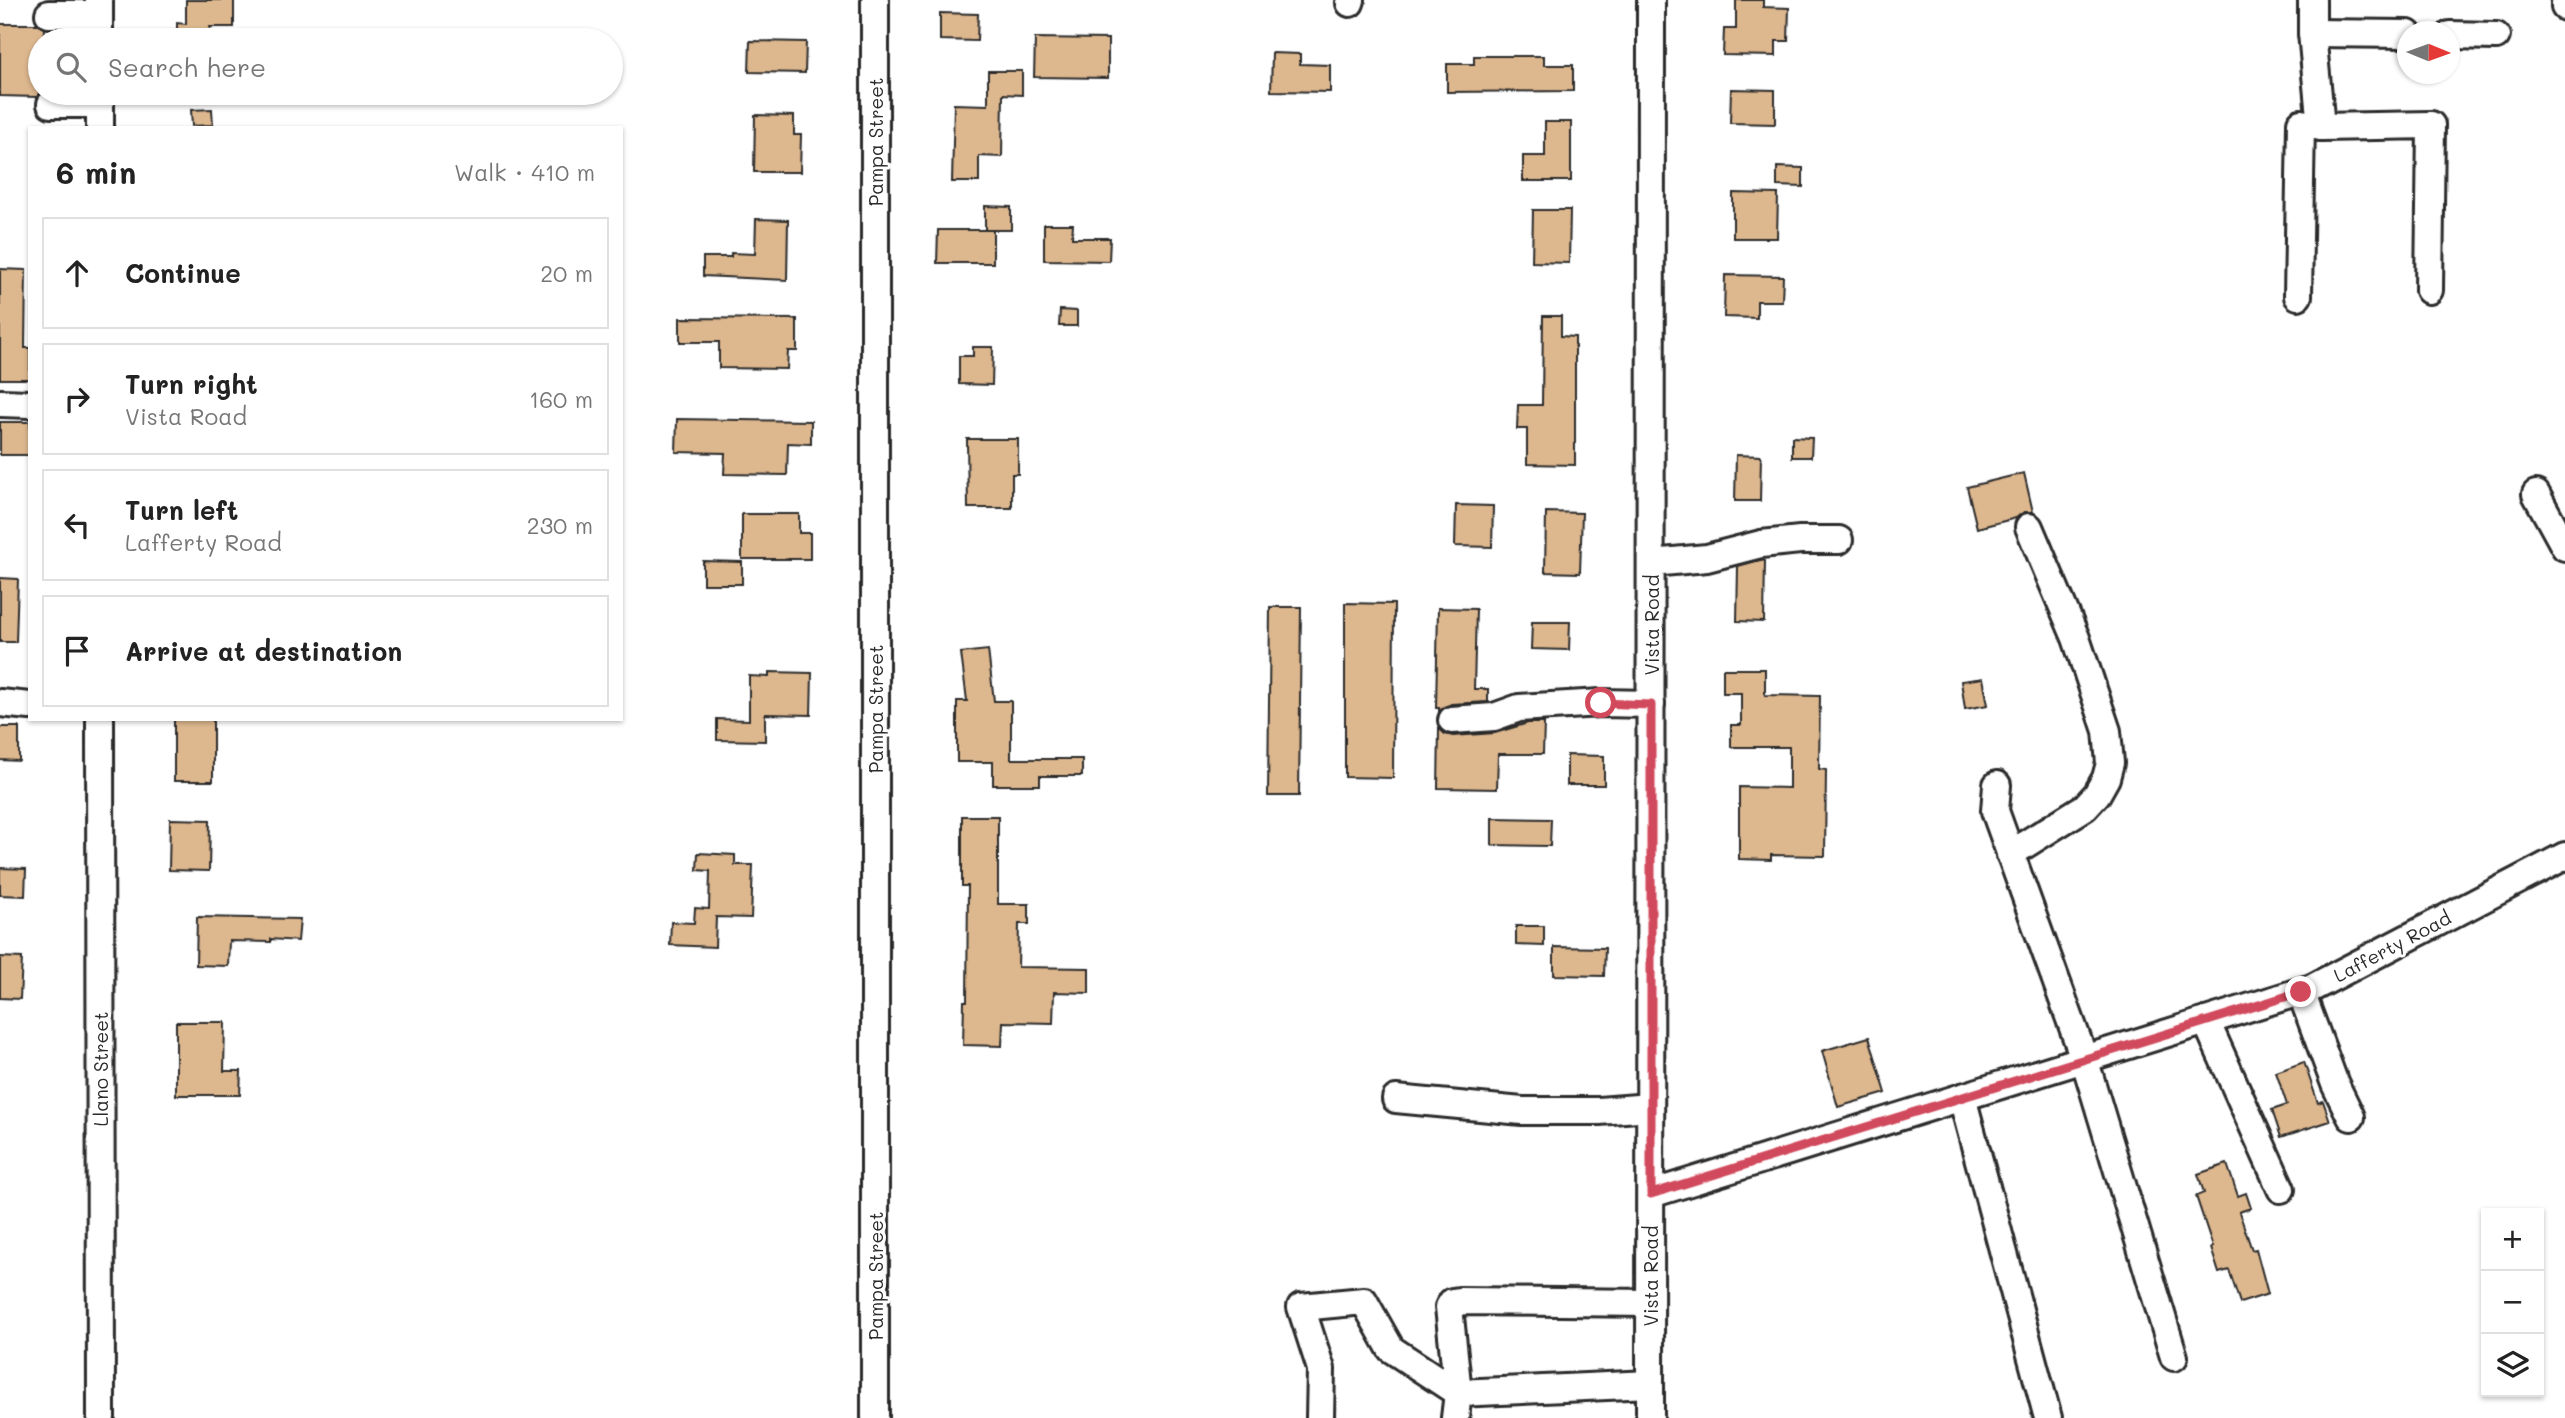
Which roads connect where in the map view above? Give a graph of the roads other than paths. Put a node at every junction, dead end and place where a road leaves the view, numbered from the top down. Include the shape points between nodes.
1 (875, 0) edge
2 (1651, 0) edge
3 (2312, 0) edge
4 (99, 7) edge
5 (50, 14) dead end
6 (99, 28) edge
7 (2312, 33) junction
8 (2397, 34) edge
9 (2460, 35) edge
10 (2496, 36) dead end
11 (63, 105) edge
12 (100, 108) edge
13 (2321, 127) junction
14 (2429, 290) dead end
15 (2298, 296) dead end
16 (0, 403) edge
17 (28, 404) edge
18 (2536, 494) dead end
19 (2029, 527) dead end
20 (1839, 540) dead end
21 (2565, 547) edge
22 (1651, 563) junction
23 (0, 704) edge
24 (1651, 705) junction
25 (28, 706) edge
26 (1452, 720) dead end
27 (100, 721) edge
28 (1997, 785) dead end
29 (2010, 854) junction
30 (2565, 856) edge
31 (2301, 992) junction
32 (2206, 1021) junction
33 (2084, 1058) junction
34 (1962, 1097) junction
35 (1396, 1099) dead end
36 (1650, 1107) junction
37 (2351, 1117) dead end
38 (2281, 1189) dead end
39 (1651, 1194) junction
40 (1650, 1303) junction
41 (2174, 1356) dead end
42 (1650, 1384) junction
43 (1457, 1406) edge
44 (101, 1418) edge
45 (875, 1418) edge
46 (1320, 1418) edge
47 (1650, 1418) edge
48 (2048, 1418) edge

1 - 45 street, Pampa Street
2 - 22 street, Vista Road
3 - 7 street
4 - 5 street
4 - 6 street
7 - 8 street
7 - 13 street
9 - 10 street
11 - 12 street
13 - 14 street via 2431,125
13 - 15 street via 2301,123
16 - 17 street
18 - 21 street
19 - 29 street via 2076,638 2107,731 2110,764 2097,794 2085,807
20 - 22 street via 1761,544 1707,558
22 - 24 street, Vista Road
23 - 25 street
24 - 26 street via 1519,708
24 - 36 street, Vista Road
27 - 44 street, Llano Street
28 - 29 street via 1995,811
29 - 33 street
30 - 31 street, Lafferty Road
31 - 32 street, Lafferty Road
31 - 37 street
32 - 33 street, Lafferty Road
32 - 38 street
33 - 34 street, Lafferty Road
33 - 41 street
34 - 39 street, Lafferty Road
34 - 48 street
35 - 36 street via 1522,1111
36 - 39 street, Vista Road
39 - 40 street, Vista Road
40 - 42 street, Vista Road
40 - 43 street via 1452,1302
42 - 43 street
42 - 47 street, Vista Road
43 - 46 street via 1391,1349 1364,1301 1301,1307 1321,1369

